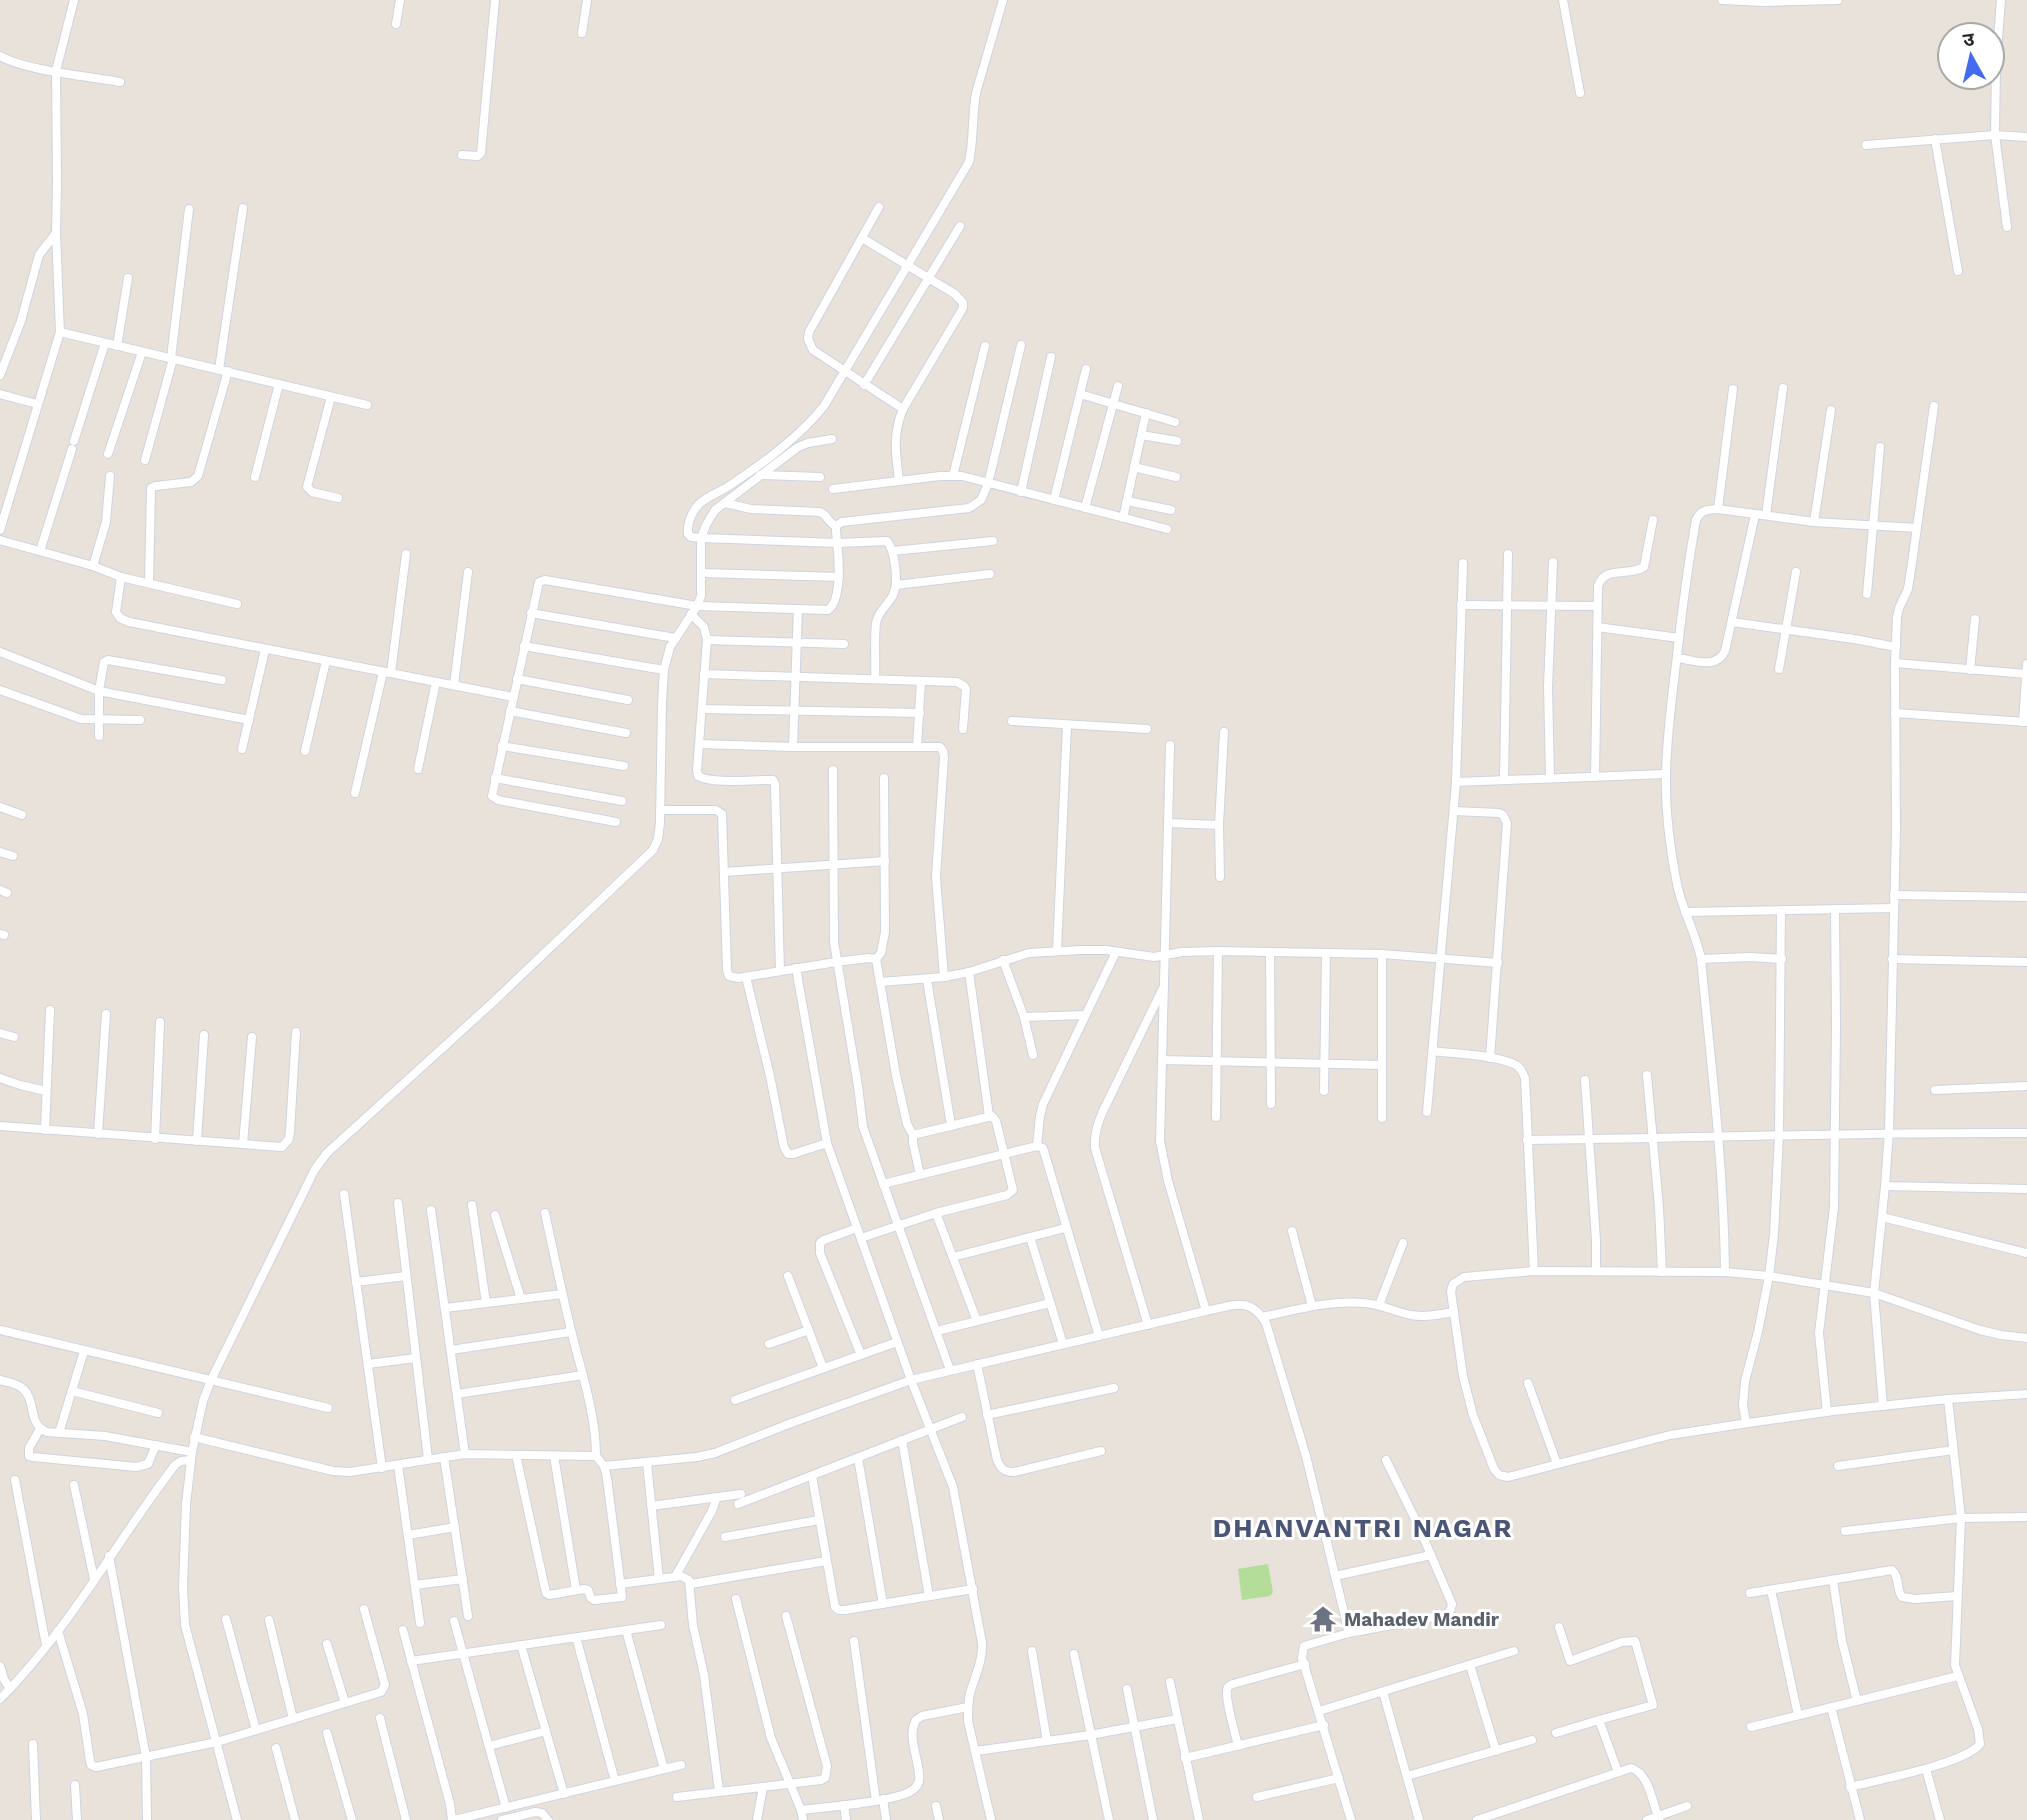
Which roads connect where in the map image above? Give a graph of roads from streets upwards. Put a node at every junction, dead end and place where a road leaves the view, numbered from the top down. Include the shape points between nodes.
1 (75, 0) edge
2 (400, 0) edge
3 (495, 0) edge
4 (587, 0) edge
5 (1003, 0) edge
6 (1563, 0) edge
7 (1722, 0) edge
8 (1838, 0) edge
9 (2001, 0) edge
10 (396, 24) dead end
11 (582, 33) dead end
12 (0, 56) edge
13 (56, 71) junction
14 (120, 82) dead end
15 (1580, 93) dead end
16 (1994, 135) junction
17 (2027, 137) edge
18 (1935, 139) junction
19 (1866, 145) dead end
20 (462, 155) dead end
21 (879, 207) dead end
22 (243, 208) dead end
23 (188, 209) dead end
24 (960, 226) dead end
25 (2007, 227) dead end
26 (55, 233) junction
27 (862, 238) junction
28 (908, 267) junction
29 (1958, 271) dead end
30 (128, 278) dead end
31 (929, 279) junction
32 (61, 332) junction
33 (105, 343) junction
34 (1021, 345) dead end
35 (117, 346) junction
36 (985, 346) dead end
37 (142, 352) junction
38 (1051, 357) dead end
39 (172, 359) junction
40 (1086, 369) dead end
41 (223, 370) junction
42 (844, 372) junction
43 (0, 375) edge
44 (279, 384) junction
45 (864, 385) junction
46 (1118, 386) dead end
47 (1783, 388) dead end
48 (1733, 389) dead end
49 (0, 394) edge
50 (1080, 394) junction
51 (331, 397) junction
52 (1113, 403) junction
53 (37, 404) junction
54 (367, 405) dead end
55 (1934, 406) dead end
56 (902, 409) junction
57 (1831, 410) dead end
58 (1146, 413) junction
59 (1174, 422) dead end
60 (1140, 435) junction
61 (832, 439) dead end
62 (1177, 441) dead end
63 (1880, 447) dead end
64 (108, 454) dead end
65 (145, 460) dead end
66 (1134, 467) junction
67 (760, 475) junction
68 (110, 476) dead end
69 (953, 476) junction
70 (255, 477) dead end
71 (820, 477) dead end
72 (1176, 477) dead end
73 (899, 481) junction
74 (988, 484) junction
75 (833, 489) dead end
76 (1021, 492) junction
77 (338, 498) dead end
78 (1054, 500) junction
79 (1127, 501) junction
80 (724, 503) junction
81 (1085, 508) junction
82 (1718, 509) junction
83 (1171, 510) dead end
84 (1755, 515) junction
85 (1766, 515) junction
86 (1124, 518) junction
87 (1653, 520) dead end
88 (1814, 522) junction
89 (836, 526) junction
90 (1873, 526) junction
91 (1917, 528) junction
92 (1167, 529) dead end
93 (0, 530) edge
94 (701, 538) junction
95 (0, 540) edge
96 (993, 541) dead end
97 (837, 543) junction
98 (40, 551) junction
99 (893, 551) junction
100 (406, 554) dead end
101 (1508, 554) dead end
102 (1553, 562) dead end
103 (1463, 563) dead end
104 (93, 566) junction
105 (468, 572) dead end
106 (1796, 572) dead end
107 (702, 573) junction
108 (990, 574) dead end
109 (121, 577) junction
110 (839, 577) junction
111 (149, 583) junction
112 (895, 584) junction
113 (1867, 594) dead end
114 (237, 604) dead end
115 (1461, 605) junction
116 (1507, 606) junction
117 (1552, 606) junction
118 (1597, 606) junction
119 (798, 609) junction
120 (694, 610) junction
121 (531, 613) junction
122 (1975, 619) dead end
123 (1732, 622) junction
124 (1597, 627) junction
125 (1786, 629) junction
126 (675, 638) junction
127 (1679, 638) junction
128 (707, 640) junction
129 (797, 643) junction
130 (844, 644) dead end
131 (524, 646) junction
132 (1896, 647) junction
133 (265, 650) junction
134 (0, 652) edge
135 (1677, 658) junction
136 (326, 661) junction
137 (1895, 663) junction
138 (2027, 664) edge
139 (1779, 669) dead end
140 (664, 670) junction
141 (1970, 670) junction
142 (387, 673) junction
143 (704, 674) junction
144 (2027, 674) edge
145 (796, 678) junction
146 (517, 679) junction
147 (875, 679) junction
148 (222, 680) dead end
149 (921, 681) junction
150 (436, 682) junction
151 (454, 685) junction
152 (0, 690) edge
153 (99, 691) junction
154 (513, 697) junction
155 (628, 700) dead end
156 (702, 709) junction
157 (510, 711) junction
158 (794, 712) junction
159 (919, 713) junction
160 (1895, 713) junction
161 (98, 720) junction
162 (140, 720) dead end
163 (248, 720) junction
164 (1012, 721) dead end
165 (2025, 722) edge
166 (1067, 725) junction
167 (963, 729) dead end
168 (1147, 729) dead end
169 (1224, 732) dead end
170 (626, 733) dead end
171 (99, 736) dead end
172 (699, 744) junction
173 (1170, 745) dead end
174 (502, 746) junction
175 (917, 746) junction
176 (793, 747) junction
177 (242, 748) dead end
178 (305, 751) dead end
179 (624, 766) dead end
180 (418, 769) dead end
181 (833, 770) dead end
182 (1665, 774) junction
183 (1595, 776) junction
184 (495, 778) junction
185 (884, 778) dead end
186 (1550, 778) junction
187 (1504, 780) junction
188 (1456, 782) junction
189 (355, 793) dead end
190 (622, 801) dead end
191 (0, 807) edge
192 (660, 810) junction
193 (1454, 811) junction
194 (22, 815) dead end
195 (616, 822) dead end
196 (1168, 823) junction
197 (1219, 825) junction
198 (0, 852) edge
199 (13, 856) dead end
200 (885, 861) junction
201 (834, 864) junction
202 (777, 869) junction
203 (724, 872) junction
204 (1220, 877) dead end
205 (1894, 895) junction
206 (2027, 897) edge
207 (1894, 908) junction
208 (1835, 909) junction
209 (1781, 910) junction
210 (1685, 912) junction
211 (1057, 951) junction
212 (1218, 951) junction
213 (1121, 952) junction
214 (1270, 952) junction
215 (1325, 953) junction
216 (1382, 954) junction
217 (1164, 955) junction
218 (876, 959) junction
219 (1442, 959) junction
220 (1701, 959) junction
221 (1782, 959) junction
222 (1892, 959) junction
223 (1003, 960) junction
224 (836, 962) junction
225 (2027, 962) edge
226 (1498, 963) junction
227 (796, 968) junction
228 (780, 971) junction
229 (969, 972) junction
230 (746, 977) junction
231 (944, 977) junction
232 (927, 980) junction
233 (881, 982) junction
234 (1163, 987) junction
235 (50, 1010) dead end
236 (106, 1014) dead end
237 (1085, 1015) junction
238 (1024, 1017) junction
239 (160, 1021) dead end
240 (0, 1032) edge
241 (296, 1032) dead end
242 (204, 1035) dead end
243 (14, 1037) dead end
244 (252, 1037) dead end
245 (1433, 1051) junction
246 (1033, 1055) dead end
247 (1493, 1059) junction
248 (1162, 1060) junction
249 (1216, 1061) junction
250 (1271, 1063) junction
251 (1324, 1064) junction
252 (1381, 1065) junction
253 (1647, 1075) dead end
254 (0, 1078) edge
255 (1585, 1080) dead end
256 (2027, 1086) edge
257 (1935, 1090) dead end
258 (46, 1091) junction
259 (1324, 1091) dead end
260 (1271, 1104) dead end
261 (1427, 1112) dead end
262 (989, 1116) junction
263 (1216, 1117) dead end
264 (1382, 1118) dead end
265 (951, 1125) junction
266 (0, 1126) edge
267 (44, 1130) junction
268 (1889, 1132) junction
269 (1835, 1133) junction
270 (2027, 1133) edge
271 (98, 1134) junction
272 (913, 1135) junction
273 (1779, 1135) junction
274 (1719, 1137) junction
275 (1653, 1138) junction
276 (155, 1139) junction
277 (1590, 1139) junction
278 (1527, 1140) junction
279 (197, 1142) junction
280 (827, 1143) junction
281 (243, 1144) junction
282 (1037, 1146) junction
283 (1004, 1154) junction
284 (919, 1175) junction
285 (883, 1185) junction
286 (1885, 1186) junction
287 (2027, 1189) edge
288 (344, 1194) dead end
289 (398, 1203) dead end
290 (472, 1205) dead end
291 (431, 1210) dead end
292 (545, 1213) dead end
293 (936, 1213) junction
294 (495, 1215) dead end
295 (1882, 1217) junction
296 (898, 1225) junction
297 (857, 1227) junction
298 (1065, 1228) junction
299 (1292, 1231) dead end
300 (1030, 1237) junction
301 (861, 1238) junction
302 (1402, 1243) dead end
303 (2027, 1253) edge
304 (953, 1257) junction
305 (1534, 1271) junction
306 (1595, 1272) junction
307 (1662, 1272) junction
308 (1725, 1272) junction
309 (407, 1276) junction
310 (788, 1276) dead end
311 (1769, 1276) junction
312 (356, 1282) junction
313 (1824, 1285) junction
314 (1874, 1293) junction
315 (562, 1294) junction
316 (521, 1299) junction
317 (486, 1303) junction
318 (1049, 1303) junction
319 (1379, 1305) junction
320 (1312, 1307) junction
321 (445, 1308) junction
322 (1206, 1311) junction
323 (1454, 1312) junction
324 (1262, 1317) junction
325 (977, 1321) junction
326 (1148, 1325) junction
327 (809, 1329) junction
328 (0, 1330) edge
329 (937, 1331) junction
330 (572, 1332) junction
331 (1099, 1336) junction
332 (2027, 1338) edge
333 (897, 1342) junction
334 (769, 1345) dead end
335 (1063, 1345) junction
336 (451, 1350) junction
337 (84, 1351) junction
338 (861, 1355) junction
339 (416, 1358) junction
340 (368, 1364) junction
341 (977, 1364) junction
342 (823, 1368) junction
343 (950, 1370) junction
344 (583, 1375) junction
345 (0, 1380) edge
346 (211, 1380) junction
347 (911, 1380) junction
348 (1528, 1383) dead end
349 (1114, 1388) dead end
350 (72, 1391) junction
351 (457, 1394) junction
352 (2027, 1394) edge
353 (1948, 1399) junction
354 (735, 1400) dead end
355 (1883, 1406) junction
356 (328, 1408) dead end
357 (1826, 1412) junction
358 (158, 1413) dead end
359 (987, 1416) junction
360 (962, 1417) dead end
361 (1746, 1423) junction
362 (40, 1429) junction
363 (930, 1429) junction
364 (59, 1433) junction
365 (194, 1437) junction
366 (902, 1440) junction
367 (156, 1445) junction
368 (1953, 1450) junction
369 (1101, 1451) dead end
370 (465, 1454) junction
371 (516, 1455) junction
372 (191, 1456) junction
373 (554, 1456) junction
374 (596, 1456) junction
375 (444, 1457) junction
376 (858, 1458) junction
377 (428, 1459) junction
378 (1386, 1460) dead end
379 (647, 1463) junction
380 (1557, 1464) junction
381 (398, 1465) junction
382 (604, 1466) junction
383 (1838, 1466) dead end
384 (382, 1468) junction
385 (812, 1476) junction
386 (15, 1480) dead end
387 (74, 1485) dead end
388 (741, 1494) dead end
389 (717, 1497) junction
390 (738, 1504) dead end
391 (651, 1506) junction
392 (2027, 1517) edge
393 (1961, 1518) junction
394 (819, 1520) junction
395 (455, 1527) junction
396 (1845, 1531) dead end
397 (408, 1535) junction
398 (725, 1537) dead end
399 (1431, 1555) junction
400 (109, 1556) junction
401 (826, 1561) junction
402 (1335, 1576) junction
403 (675, 1577) junction
404 (94, 1579) junction
405 (463, 1579) junction
406 (659, 1579) junction
407 (1833, 1580) junction
408 (620, 1584) junction
409 (691, 1584) junction
410 (415, 1585) junction
411 (973, 1589) junction
412 (576, 1590) junction
413 (1771, 1590) junction
414 (1750, 1593) dead end
415 (929, 1596) junction
416 (1957, 1596) junction
417 (736, 1599) dead end
418 (883, 1604) junction
419 (364, 1609) dead end
420 (468, 1616) dead end
421 (786, 1616) dead end
422 (226, 1619) dead end
423 (269, 1620) dead end
424 (454, 1621) dead end
425 (421, 1623) dead end
426 (661, 1625) dead end
427 (1559, 1628) dead end
428 (403, 1630) dead end
429 (626, 1630) junction
430 (58, 1631) junction
431 (1349, 1633) junction
432 (576, 1637) junction
433 (854, 1641) dead end
434 (327, 1644) dead end
435 (46, 1645) junction
436 (521, 1645) junction
437 (1032, 1651) dead end
438 (1514, 1651) dead end
439 (464, 1654) junction
440 (1074, 1654) dead end
441 (411, 1661) junction
442 (1304, 1664) junction
443 (1470, 1665) junction
444 (0, 1666) edge
445 (1958, 1676) junction
446 (1170, 1682) dead end
447 (9, 1689) junction
448 (1127, 1689) dead end
449 (1383, 1692) junction
450 (0, 1699) edge
451 (1857, 1702) junction
452 (345, 1703) junction
453 (968, 1707) junction
454 (1831, 1707) junction
455 (1319, 1712) junction
456 (1798, 1715) junction
457 (293, 1718) junction
458 (380, 1718) dead end
459 (1177, 1719) junction
460 (1599, 1720) junction
461 (1324, 1725) junction
462 (1133, 1726) junction
463 (1751, 1727) dead end
464 (256, 1730) junction
465 (546, 1731) junction
466 (1556, 1733) dead end
467 (327, 1734) dead end
468 (1090, 1735) junction
469 (1047, 1741) junction
470 (1532, 1741) dead end
471 (217, 1742) junction
472 (33, 1744) dead end
473 (489, 1746) junction
474 (1238, 1746) junction
475 (276, 1748) dead end
476 (975, 1751) junction
477 (1496, 1751) junction
478 (146, 1757) junction
479 (1185, 1758) junction
480 (681, 1765) dead end
481 (664, 1769) junction
482 (1926, 1769) junction
483 (1618, 1772) junction
484 (1407, 1776) junction
485 (1339, 1778) junction
486 (615, 1781) junction
487 (790, 1784) junction
488 (75, 1785) dead end
489 (763, 1787) junction
490 (1850, 1787) junction
491 (719, 1791) junction
492 (564, 1794) junction
493 (677, 1797) dead end
494 (1257, 1797) dead end
495 (879, 1800) junction
496 (844, 1805) junction
497 (936, 1806) dead end
498 (1687, 1806) dead end
499 (506, 1808) junction
500 (801, 1810) junction
501 (1659, 1818) edge
502 (36, 1820) edge
503 (77, 1820) edge
504 (147, 1820) edge
505 (237, 1820) edge
506 (296, 1820) edge
507 (352, 1820) edge
508 (406, 1820) edge
509 (453, 1820) edge
510 (502, 1820) edge
511 (548, 1820) edge
512 (757, 1820) edge
513 (803, 1820) edge
514 (846, 1820) edge
515 (886, 1820) edge
516 (939, 1820) edge
517 (991, 1820) edge
518 (1109, 1820) edge
519 (1153, 1820) edge
520 (1199, 1820) edge
521 (1351, 1820) edge
522 (1419, 1820) edge
523 (1477, 1820) edge
524 (1647, 1820) edge
525 (1860, 1820) edge
526 (1940, 1820) edge

1 - 13 street
2 - 10 street
3 - 20 street via 481,153
4 - 11 street
5 - 28 street via 976,93 969,162
6 - 15 street
7 - 8 street
9 - 16 street
12 - 13 street
13 - 14 street
13 - 26 street
16 - 17 street
16 - 18 street
16 - 25 street
18 - 19 street
18 - 29 street
21 - 27 street
22 - 41 street
23 - 39 street
24 - 31 street
26 - 32 street
26 - 43 street via 39,255
27 - 28 street
27 - 42 street via 808,339 813,350
28 - 31 street
28 - 42 street
30 - 35 street
31 - 45 street
31 - 56 street via 960,298 963,308
32 - 33 street
32 - 53 street
33 - 35 street
33 - 98 street
34 - 74 street
35 - 37 street
36 - 69 street
37 - 39 street
37 - 64 street
38 - 76 street
39 - 41 street
39 - 65 street
40 - 50 street
41 - 44 street
41 - 111 street via 198,476 191,482 151,488
42 - 45 street
42 - 94 street via 824,406 798,434 692,513 688,534
44 - 51 street
44 - 70 street
45 - 56 street
46 - 52 street
47 - 85 street
48 - 82 street
49 - 53 street
50 - 52 street
50 - 78 street
51 - 54 street
51 - 77 street via 307,486 312,492
52 - 58 street
52 - 81 street
53 - 93 street
55 - 91 street
56 - 73 street via 895,432
57 - 88 street
58 - 59 street
58 - 60 street
60 - 62 street
60 - 66 street
61 - 67 street via 798,447
63 - 90 street
66 - 72 street
66 - 79 street
67 - 71 street
67 - 80 street
68 - 104 street via 106,522
69 - 73 street
69 - 74 street
73 - 75 street
74 - 76 street
74 - 89 street via 981,500 970,508
76 - 78 street
78 - 81 street
79 - 83 street
79 - 86 street
80 - 89 street via 820,512
80 - 94 street via 715,510
81 - 86 street
82 - 84 street
82 - 127 street via 1699,513 1696,520
84 - 85 street
84 - 123 street
85 - 88 street
86 - 92 street
87 - 118 street via 1644,567 1604,575
88 - 90 street
89 - 97 street
90 - 91 street
90 - 113 street
91 - 132 street via 1908,589 1897,617
94 - 97 street
94 - 107 street
95 - 98 street
96 - 99 street
97 - 99 street via 884,540
97 - 110 street
98 - 104 street
99 - 112 street
100 - 142 street
101 - 116 street
102 - 117 street
103 - 115 street
104 - 109 street
105 - 151 street
106 - 125 street
107 - 110 street
107 - 120 street via 701,596
108 - 112 street
109 - 111 street
109 - 133 street via 116,605 120,618
110 - 119 street via 833,607
111 - 114 street
112 - 147 street via 876,624
115 - 116 street
115 - 188 street
116 - 117 street
116 - 187 street
117 - 118 street
117 - 186 street
118 - 124 street
119 - 120 street
119 - 129 street
120 - 121 street via 545,580 538,582
120 - 126 street
120 - 128 street
121 - 126 street
121 - 131 street
122 - 141 street
123 - 125 street
123 - 135 street via 1726,651 1717,662
124 - 127 street
124 - 183 street
125 - 132 street
125 - 139 street
126 - 140 street
127 - 135 street
128 - 129 street
128 - 143 street
129 - 130 street
129 - 145 street
131 - 140 street
131 - 146 street
132 - 137 street
133 - 136 street
133 - 163 street
134 - 153 street
135 - 182 street
136 - 142 street
136 - 178 street
137 - 141 street
137 - 160 street
138 - 144 street
140 - 192 street
141 - 144 street
142 - 150 street
142 - 189 street
143 - 145 street
143 - 156 street
144 - 165 street
145 - 147 street
145 - 158 street
146 - 154 street
146 - 155 street
147 - 149 street
148 - 153 street via 108,660
149 - 159 street
149 - 167 street via 964,686
150 - 151 street
150 - 180 street
151 - 154 street
152 - 161 street via 81,719
153 - 161 street
153 - 163 street
154 - 157 street
156 - 158 street
156 - 172 street
157 - 170 street
157 - 174 street
158 - 159 street
158 - 176 street
159 - 175 street
160 - 165 street
160 - 205 street
161 - 162 street
161 - 171 street
163 - 177 street
164 - 166 street
166 - 168 street
166 - 211 street
169 - 197 street
172 - 176 street
172 - 202 street via 697,770 704,779 773,780
173 - 196 street
174 - 179 street
174 - 184 street
175 - 176 street
175 - 231 street via 940,747 944,757 936,877
181 - 201 street
182 - 183 street
182 - 210 street via 1676,883
183 - 186 street
184 - 190 street
184 - 195 street via 494,799
185 - 200 street
186 - 187 street
187 - 188 street
188 - 193 street
191 - 194 street
192 - 203 street via 720,811
192 - 346 street via 658,839 647,858 327,1153
193 - 219 street
193 - 226 street via 1499,813 1506,818
196 - 197 street
196 - 217 street
197 - 204 street
198 - 199 street
200 - 201 street
200 - 218 street via 885,932
201 - 202 street
201 - 224 street
202 - 203 street
202 - 228 street
203 - 230 street via 727,970 733,978
205 - 206 street
205 - 207 street
207 - 208 street
207 - 222 street
208 - 209 street
208 - 269 street
209 - 210 street
209 - 221 street
210 - 220 street
211 - 213 street
211 - 223 street
212 - 214 street
212 - 217 street
212 - 249 street
213 - 217 street
213 - 237 street
214 - 215 street
214 - 250 street
215 - 216 street
215 - 251 street
216 - 219 street
216 - 252 street
217 - 234 street
218 - 224 street
218 - 233 street
219 - 226 street
219 - 245 street
220 - 221 street
220 - 274 street
221 - 273 street
222 - 225 street
222 - 268 street
223 - 229 street
223 - 238 street
224 - 227 street
224 - 285 street via 863,1127
226 - 247 street
227 - 228 street
227 - 280 street
228 - 230 street
229 - 231 street
229 - 262 street
230 - 280 street via 784,1147 793,1154
231 - 232 street
232 - 233 street
232 - 265 street
233 - 272 street via 898,1087
234 - 248 street
234 - 326 street via 1094,1138
235 - 258 street
236 - 271 street
237 - 238 street
237 - 282 street via 1043,1104
238 - 246 street
239 - 276 street
240 - 243 street
241 - 281 street via 289,1139 282,1147
242 - 279 street
244 - 281 street
245 - 247 street
245 - 261 street
247 - 278 street via 1522,1070
248 - 249 street
248 - 322 street via 1163,1160
249 - 250 street
249 - 263 street
250 - 251 street
250 - 260 street
251 - 252 street
251 - 259 street
252 - 264 street
253 - 275 street
254 - 258 street
255 - 277 street
256 - 257 street
258 - 267 street
262 - 265 street
262 - 283 street via 996,1121
265 - 272 street
266 - 267 street
267 - 271 street
268 - 269 street
268 - 270 street
268 - 286 street
269 - 273 street
269 - 313 street via 1834,1206
271 - 276 street
272 - 284 street
273 - 274 street
273 - 311 street
274 - 275 street
274 - 308 street
275 - 277 street
275 - 307 street
276 - 279 street
277 - 278 street
277 - 306 street
278 - 305 street
279 - 281 street
280 - 297 street
282 - 283 street
282 - 298 street via 1043,1148
283 - 284 street
283 - 293 street via 1011,1193
284 - 285 street
285 - 296 street
286 - 287 street
286 - 295 street
288 - 312 street
289 - 309 street
290 - 317 street
291 - 321 street
292 - 315 street
293 - 296 street
293 - 304 street
294 - 316 street
295 - 303 street
295 - 314 street
296 - 301 street
296 - 329 street
297 - 301 street
297 - 338 street via 819,1246
298 - 300 street
298 - 331 street
299 - 320 street
300 - 304 street
300 - 318 street
301 - 333 street
302 - 319 street
304 - 325 street
305 - 306 street
305 - 323 street via 1457,1280 1451,1292
306 - 307 street
307 - 308 street
308 - 311 street
309 - 312 street
309 - 339 street
310 - 327 street
311 - 313 street
311 - 361 street via 1745,1381
312 - 340 street
313 - 314 street
313 - 357 street via 1819,1333
314 - 332 street via 1980,1330
314 - 355 street
315 - 316 street
315 - 330 street
316 - 317 street
317 - 321 street
318 - 325 street
318 - 335 street
319 - 320 street
319 - 323 street via 1411,1315
320 - 324 street
321 - 336 street
322 - 324 street via 1239,1304 1251,1306
322 - 326 street
323 - 380 street via 1463,1376 1494,1469 1508,1477
324 - 402 street via 1306,1456
325 - 329 street
326 - 331 street
327 - 334 street
327 - 342 street
328 - 337 street
329 - 343 street
330 - 336 street
330 - 344 street
331 - 335 street
333 - 338 street
333 - 347 street
335 - 341 street
336 - 351 street
337 - 346 street
337 - 350 street
338 - 342 street
339 - 340 street
339 - 377 street
340 - 384 street
341 - 343 street
341 - 359 street
342 - 354 street
343 - 347 street
344 - 351 street
344 - 374 street
345 - 362 street via 23,1388
346 - 356 street
346 - 365 street
347 - 363 street
347 - 379 street via 715,1453
348 - 380 street
349 - 359 street
350 - 358 street
350 - 364 street
351 - 370 street
352 - 353 street
353 - 355 street
353 - 368 street
355 - 357 street
357 - 361 street
359 - 369 street via 997,1460 1006,1472
360 - 363 street
361 - 380 street via 1670,1435
362 - 364 street
362 - 367 street via 29,1456 136,1467 148,1464
363 - 366 street
363 - 411 street via 953,1487
364 - 367 street
365 - 372 street
365 - 384 street via 333,1471
366 - 376 street
366 - 415 street
367 - 372 street
368 - 383 street
368 - 393 street
370 - 371 street
370 - 375 street
371 - 373 street
371 - 412 street via 546,1593
372 - 400 street via 175,1465
372 - 471 street via 185,1625
373 - 374 street
373 - 412 street
374 - 382 street
375 - 377 street
375 - 395 street
376 - 385 street
376 - 418 street
377 - 381 street
378 - 399 street
379 - 382 street
379 - 391 street
381 - 384 street
381 - 397 street
382 - 408 street
385 - 390 street
385 - 394 street
386 - 435 street
387 - 404 street
388 - 389 street
389 - 391 street
389 - 403 street
391 - 406 street
392 - 393 street
393 - 396 street
393 - 416 street
394 - 398 street
394 - 401 street
395 - 397 street
395 - 405 street
397 - 410 street
399 - 402 street
399 - 431 street via 1452,1604 1448,1614
400 - 404 street
400 - 478 street
401 - 409 street
401 - 418 street via 835,1607 845,1610
402 - 431 street
403 - 406 street
403 - 409 street via 686,1577
404 - 430 street
405 - 410 street
405 - 420 street
406 - 408 street
407 - 413 street
407 - 416 street via 1892,1570 1902,1597
407 - 451 street
408 - 412 street via 622,1597 594,1600 588,1590
409 - 491 street via 693,1625
410 - 425 street
411 - 415 street
411 - 453 street via 982,1653
413 - 414 street
413 - 456 street
415 - 418 street
416 - 445 street
417 - 487 street via 771,1738
419 - 452 street via 385,1685 381,1692
421 - 487 street via 827,1766 821,1780
422 - 464 street
423 - 457 street
424 - 439 street
426 - 429 street
427 - 460 street via 1570,1661 1634,1641 1653,1705
428 - 441 street
429 - 432 street
429 - 481 street
430 - 435 street
430 - 478 street via 83,1714 91,1765 96,1768
431 - 442 street via 1304,1646
432 - 436 street
432 - 486 street
433 - 495 street
434 - 452 street
435 - 447 street
436 - 439 street
436 - 465 street
437 - 469 street
438 - 443 street
439 - 441 street
439 - 473 street
440 - 468 street
441 - 509 street
442 - 455 street
442 - 474 street via 1228,1687
443 - 449 street
443 - 477 street
444 - 447 street
445 - 451 street
445 - 482 street via 1979,1729 1980,1744 1969,1753
446 - 459 street
447 - 450 street
448 - 462 street
449 - 455 street
449 - 484 street
451 - 454 street
452 - 457 street
453 - 476 street
453 - 495 street via 916,1720 912,1733 918,1785
454 - 456 street
454 - 490 street
455 - 461 street
456 - 463 street
457 - 464 street
458 - 508 street
459 - 462 street
459 - 479 street
460 - 466 street
460 - 483 street
461 - 474 street
461 - 485 street
462 - 468 street
462 - 519 street
464 - 471 street
465 - 473 street
465 - 492 street
467 - 507 street
468 - 469 street
468 - 518 street
469 - 476 street
470 - 477 street
471 - 478 street
471 - 505 street
472 - 502 street
473 - 499 street
474 - 479 street
475 - 506 street
476 - 517 street
477 - 484 street
478 - 504 street
479 - 520 street
480 - 481 street
481 - 486 street
482 - 490 street
482 - 526 street
483 - 501 street via 1631,1768 1640,1773
483 - 523 street
484 - 522 street
485 - 494 street
485 - 521 street
486 - 492 street
487 - 489 street
487 - 500 street
488 - 503 street
489 - 491 street
489 - 512 street
490 - 525 street
491 - 493 street
492 - 499 street
495 - 496 street
495 - 515 street
496 - 500 street
496 - 514 street
497 - 516 street
498 - 501 street
499 - 509 street
500 - 513 street
501 - 524 street
510 - 511 street via 535,1812

